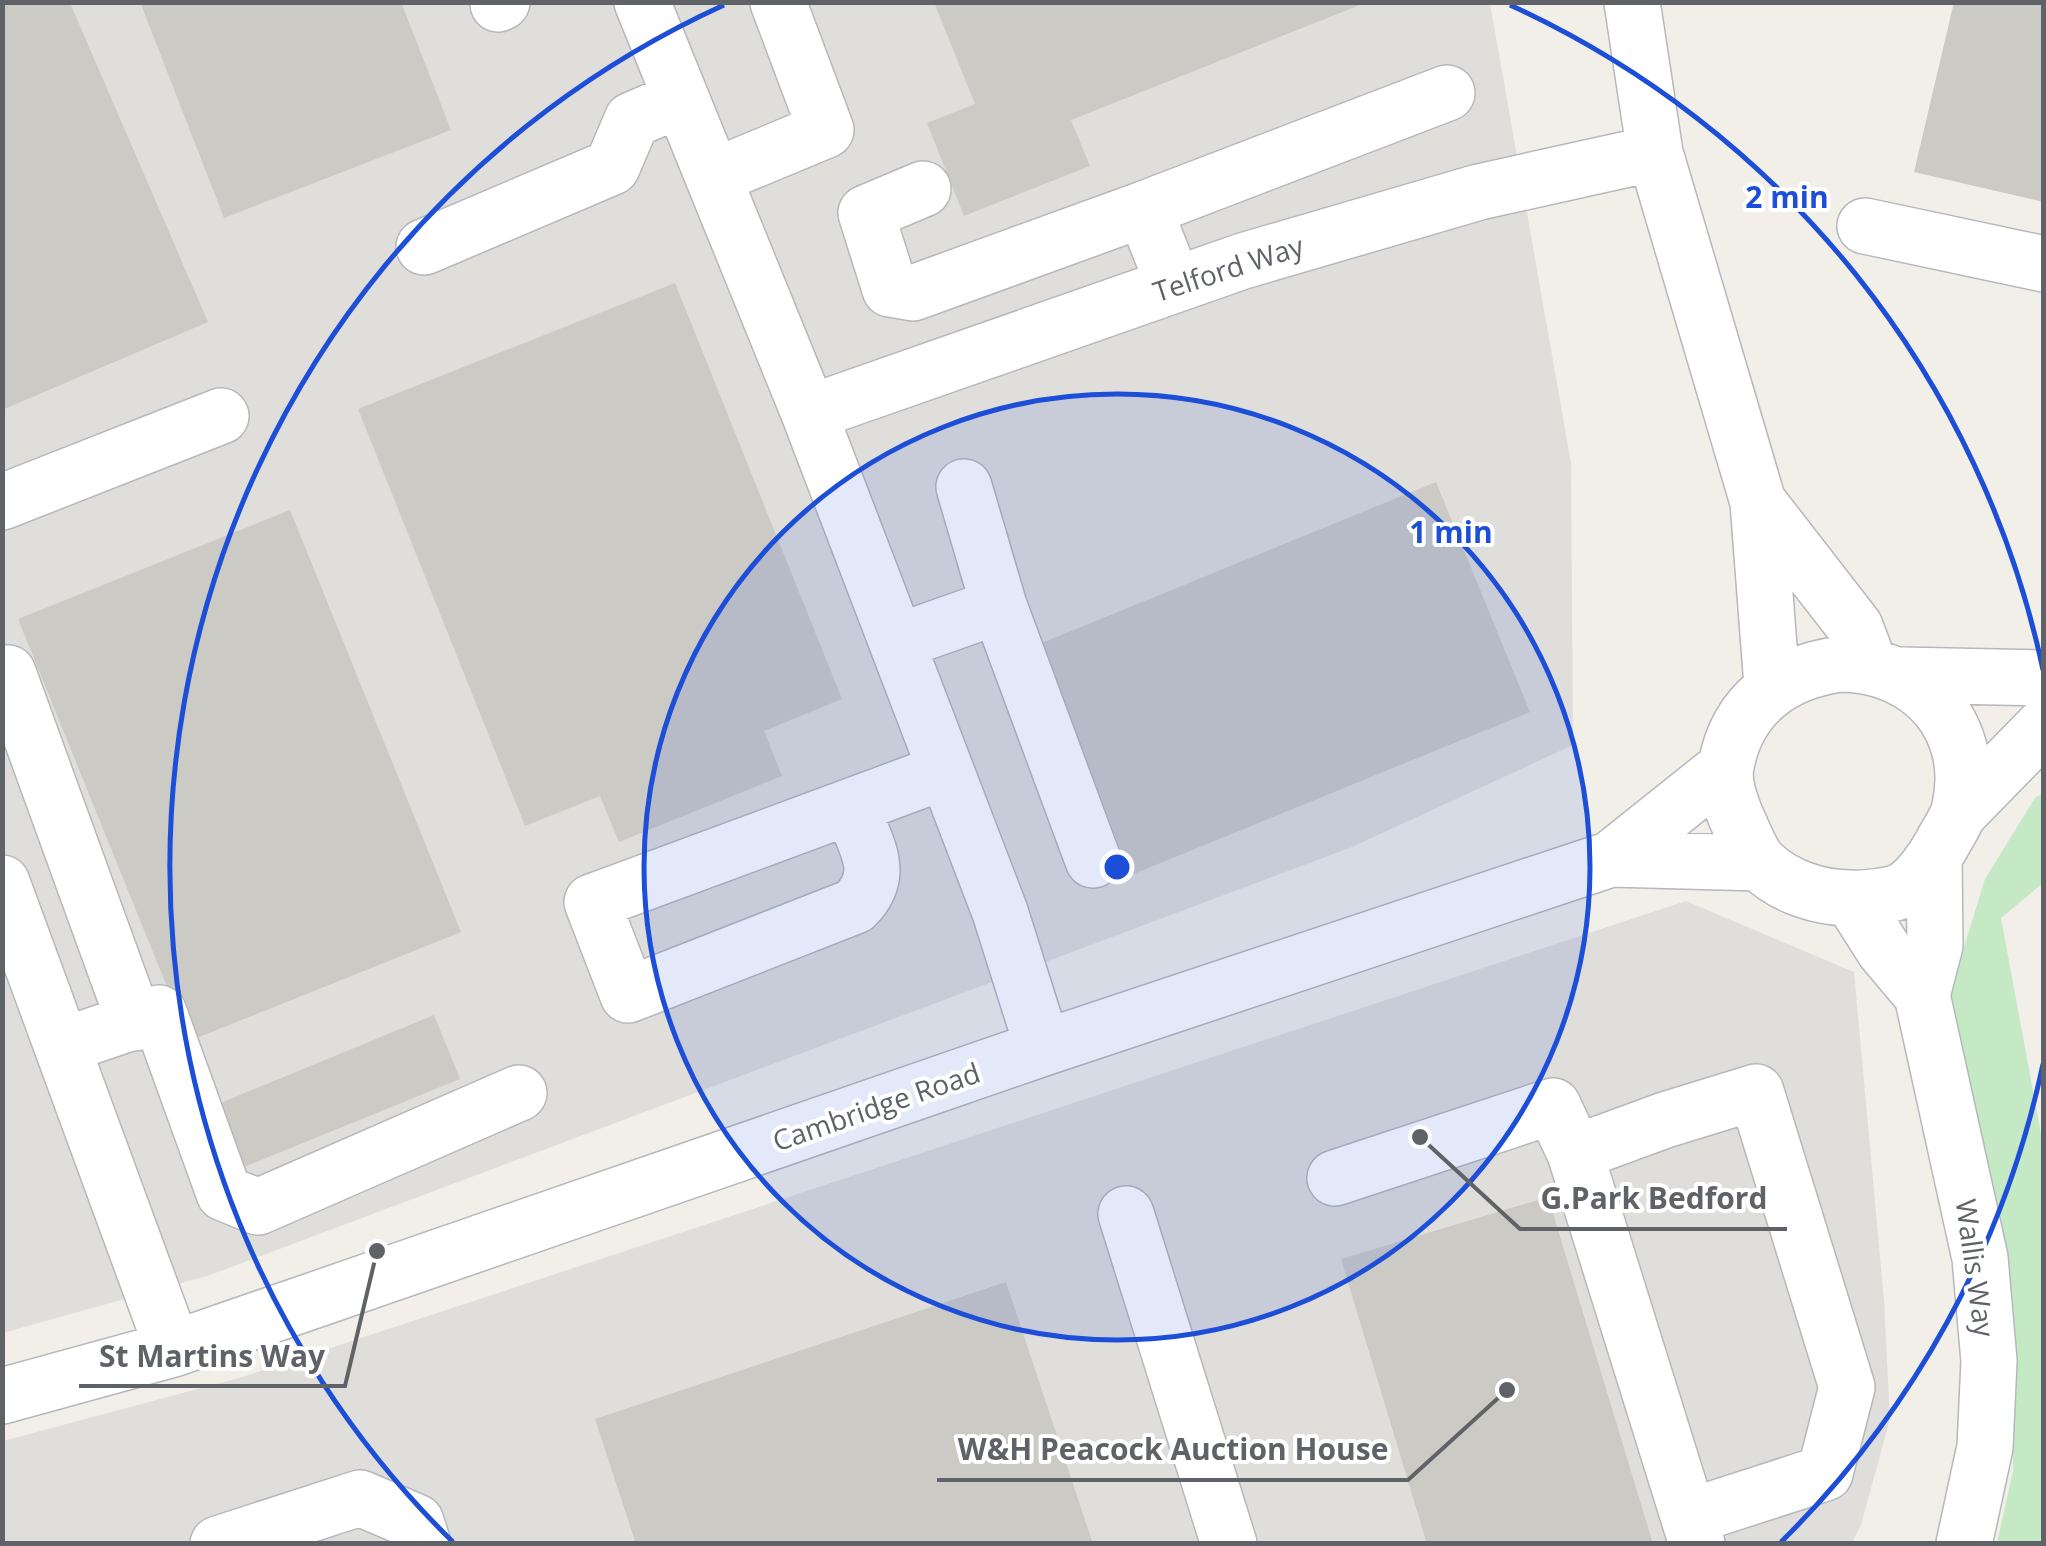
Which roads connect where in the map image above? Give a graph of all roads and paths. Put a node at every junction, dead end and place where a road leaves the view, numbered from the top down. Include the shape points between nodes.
1 (642, 2) edge
2 (778, 2) edge
3 (1632, 2) edge
4 (1447, 93) dead end
5 (681, 99) junction
6 (1656, 153) junction
7 (713, 177) junction
8 (923, 189) dead end
9 (1144, 209) junction
10 (1866, 226) dead end
11 (424, 247) dead end
12 (2044, 264) edge
13 (1174, 285) junction
14 (809, 413) junction
15 (221, 416) dead end
16 (964, 487) dead end
17 (2, 502) edge
18 (1758, 502) junction
19 (999, 606) junction
20 (896, 642) junction
21 (1884, 670) junction
22 (8, 673) dead end
23 (2044, 678) edge
24 (1772, 686) junction
25 (2044, 726) edge
26 (1725, 768) junction
27 (946, 771) junction
28 (851, 806) junction
29 (1946, 836) junction
30 (1094, 860) dead end
31 (1611, 860) junction
32 (1759, 862) junction
33 (1851, 898) junction
34 (5, 901) edge
35 (1922, 995) junction
36 (135, 1023) junction
37 (62, 1046) junction
38 (1043, 1048) junction
39 (519, 1093) dead end
40 (1575, 1152) junction
41 (1335, 1178) dead end
42 (1126, 1214) dead end
43 (174, 1349) junction
44 (2, 1396) edge
45 (1693, 1530) edge
46 (218, 1544) edge
47 (422, 1544) edge
48 (1229, 1544) edge
49 (1964, 1544) edge

1 - 5 street
2 - 7 street via 826,130
3 - 6 street
4 - 9 street
5 - 7 street
5 - 11 street via 632,120 612,167
6 - 13 street, Telford Way via 1479,192
6 - 18 street
7 - 14 street
8 - 9 street via 866,213 890,289 913,293
9 - 13 street
10 - 12 street
13 - 14 street, Telford Way
14 - 20 street
15 - 17 street
16 - 19 street
18 - 21 street
18 - 24 street
19 - 20 street
19 - 30 street
20 - 27 street
21 - 23 street
21 - 24 street via 1819,667
21 - 29 street via 1922,690 1953,730 1963,764
22 - 36 street
24 - 26 street via 1739,727
25 - 29 street
26 - 31 street, Cambridge Road
26 - 32 street via 1730,802
27 - 28 street
27 - 38 street
28 - 28 street via 592,902 628,995 855,906 874,875
29 - 33 street via 1902,891
29 - 35 street, Wallis Way via 1935,946
31 - 32 street
31 - 38 street, Cambridge Road
32 - 33 street via 1801,890
33 - 35 street, Wallis Way
34 - 37 street
35 - 49 street, Wallis Way via 1980,1258 1989,1361 1985,1448
36 - 37 street
36 - 39 street via 159,1013 224,1194 258,1206
37 - 43 street
38 - 43 street, Cambridge Road
40 - 41 street via 1553,1106
40 - 45 street
40 - 45 street via 1756,1092 1821,1294 1847,1387 1825,1473
42 - 48 street
43 - 44 street, Cambridge Road
46 - 47 street via 360,1498 416,1522

